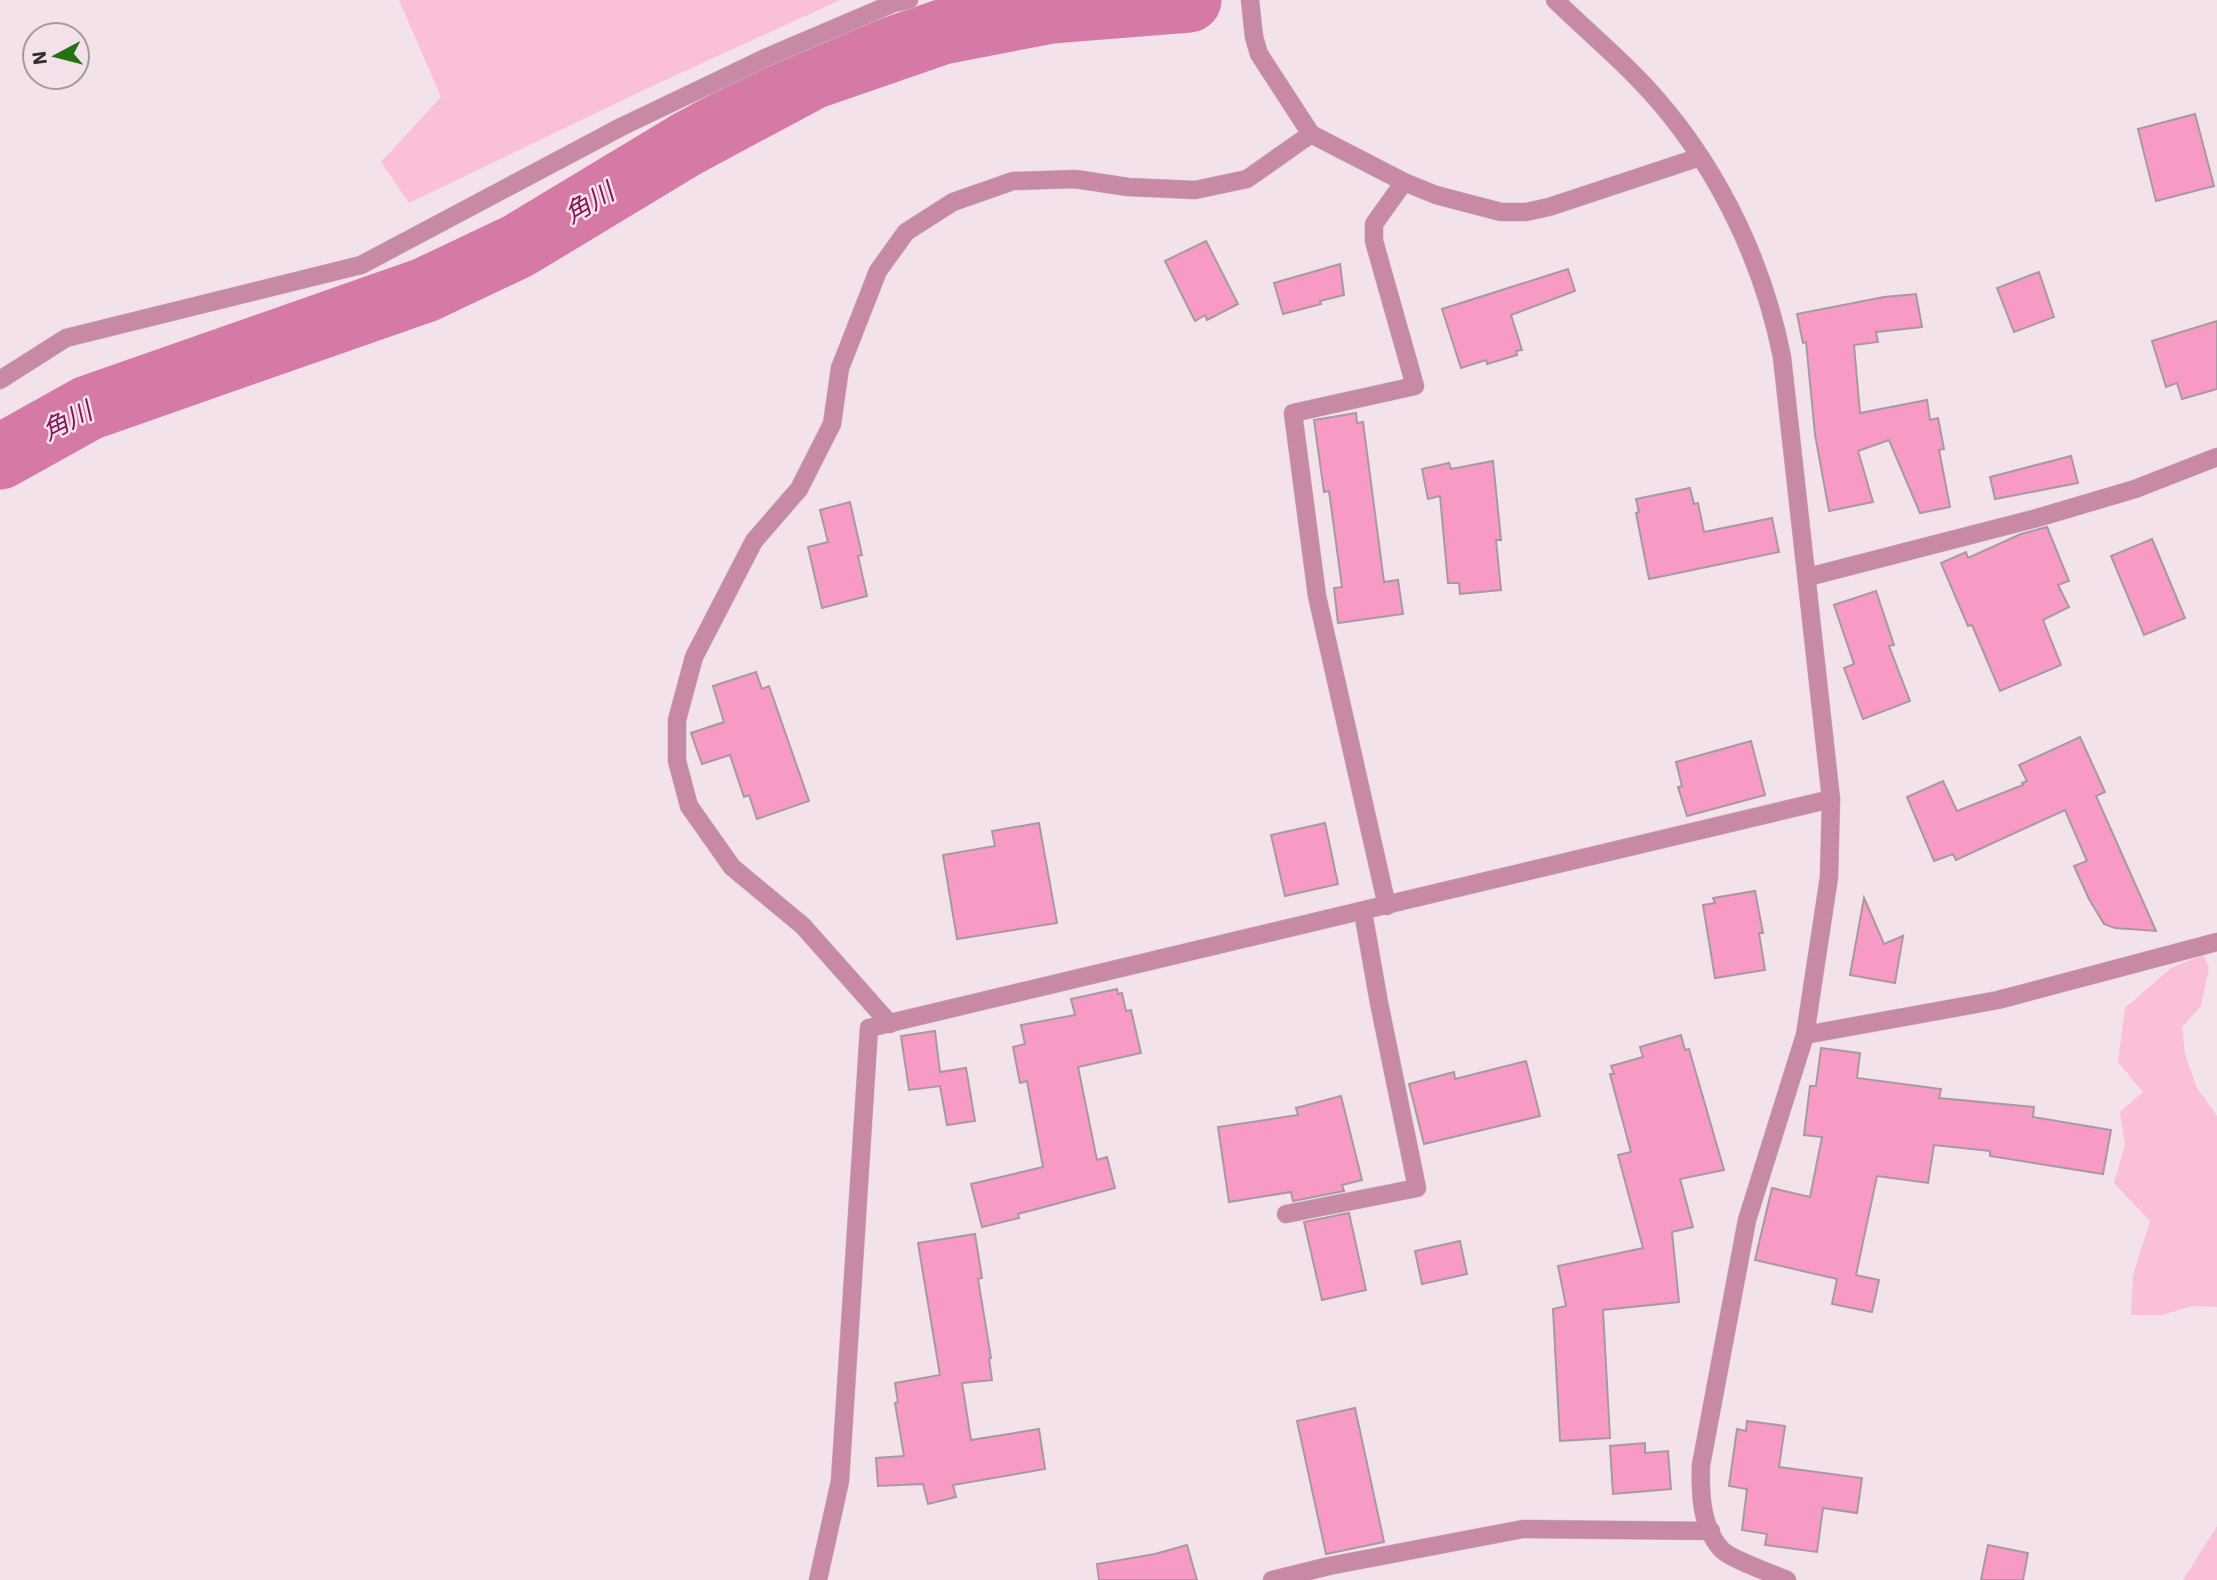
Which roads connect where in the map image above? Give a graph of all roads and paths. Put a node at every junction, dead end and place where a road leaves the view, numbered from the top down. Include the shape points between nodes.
1 (909, 0) edge
2 (1250, 0) edge
3 (1555, 0) edge
4 (1311, 135) junction
5 (1700, 157) junction
6 (1404, 183) junction
7 (0, 380) edge
8 (2217, 457) edge
9 (1808, 577) junction
10 (1831, 799) junction
11 (1387, 906) junction
12 (1363, 912) junction
13 (2217, 942) edge
14 (890, 1024) junction
15 (1805, 1035) junction
16 (1286, 1214) dead end
17 (1711, 1531) junction
18 (1329, 1573) edge
19 (1779, 1578) edge
20 (818, 1580) edge
21 (1272, 1580) edge

1 - 7 street via 765,58 621,127 361,265 66,338
2 - 4 street via 1259,54
3 - 5 street via 1661,104
4 - 6 street
4 - 14 street via 1247,179 1195,190 1075,179 1013,181 953,202 906,232 878,271 840,368 832,424 799,489 754,541 698,648 677,720 677,761 690,806 732,867 803,926
5 - 6 street via 1526,212 1501,212
5 - 9 street via 1741,230 1776,327
6 - 11 street via 1374,224 1374,241 1415,386 1293,412 1317,596
8 - 9 street via 2135,489 2037,518
9 - 10 street
10 - 11 street
10 - 15 street via 1829,877
11 - 12 street
12 - 14 street
12 - 16 street via 1417,1188
13 - 15 street via 1998,1000
14 - 20 street via 869,1028 840,1481
15 - 17 street via 1742,1247 1701,1465 1703,1514
17 - 18 street via 1523,1529
17 - 19 street via 1722,1550
18 - 21 street

